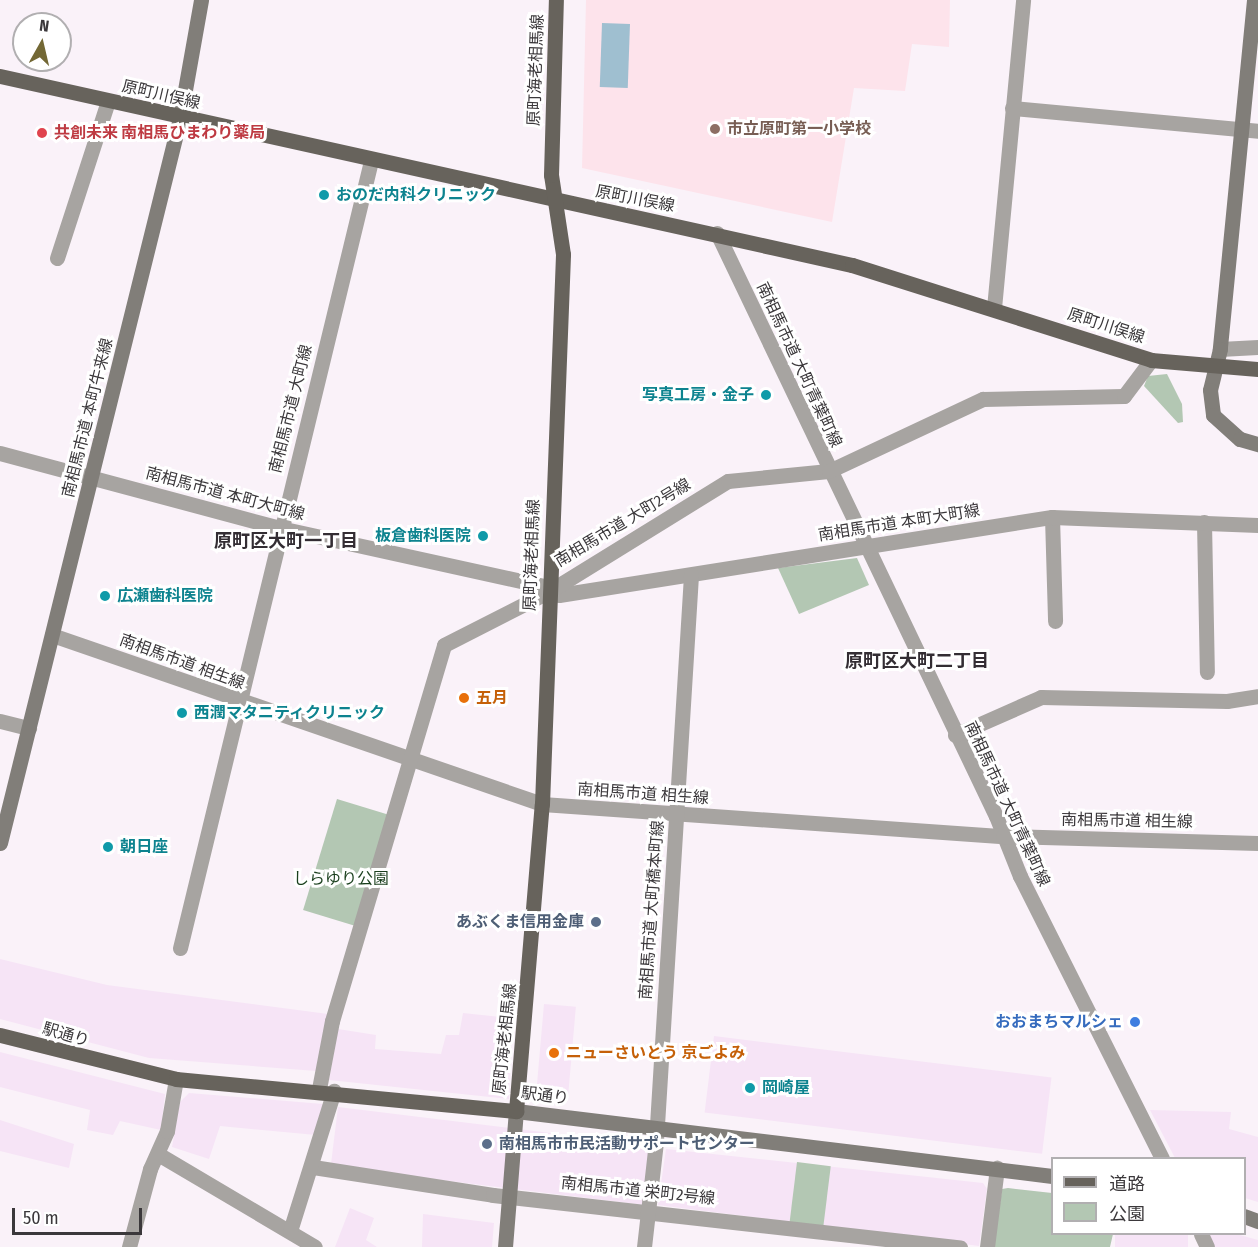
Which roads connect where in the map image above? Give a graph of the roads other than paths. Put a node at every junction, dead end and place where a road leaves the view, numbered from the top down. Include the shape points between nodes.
1 (201, 0) edge
2 (556, 0) edge
3 (1023, 0) edge
4 (1254, 0) edge
5 (0, 76) edge
6 (108, 101) junction
7 (1012, 108) junction
8 (180, 118) junction
9 (1241, 129) junction
10 (1258, 131) edge
11 (371, 161) junction
12 (556, 201) junction
13 (717, 233) junction
14 (57, 258) dead end
15 (994, 308) junction
16 (1258, 347) edge
17 (1220, 349) junction
18 (1151, 360) junction
19 (1218, 367) junction
20 (1253, 369) edge
21 (1258, 444) edge
22 (0, 453) edge
23 (829, 471) junction
24 (92, 476) junction
25 (1052, 517) junction
26 (1204, 522) junction
27 (1258, 525) edge
28 (280, 528) junction
29 (864, 547) junction
30 (691, 575) junction
31 (548, 589) junction
32 (1055, 621) dead end
33 (52, 635) junction
34 (1207, 672) dead end
35 (1258, 696) edge
36 (238, 701) junction
37 (0, 721) edge
38 (29, 728) junction
39 (955, 735) junction
40 (408, 760) junction
41 (542, 804) junction
42 (677, 815) junction
43 (1003, 836) junction
44 (0, 843) edge
45 (1258, 843) edge
46 (180, 948) dead end
47 (0, 1035) edge
48 (176, 1078) junction
49 (326, 1090) junction
50 (516, 1111) junction
51 (656, 1128) junction
52 (158, 1154) junction
53 (1162, 1157) edge
54 (313, 1167) junction
55 (997, 1168) junction
56 (1051, 1176) edge
57 (508, 1195) junction
58 (648, 1210) junction
59 (290, 1231) junction
60 (129, 1247) edge
61 (315, 1247) edge
62 (506, 1247) edge
63 (644, 1247) edge
64 (960, 1247) edge
65 (987, 1247) edge

1 - 8 street, 南相馬市道 本町牛来線
2 - 12 main road, 原町海老相馬線 via 552,175
3 - 7 street
4 - 9 street
5 - 6 main road, 原町川俣線
6 - 8 main road, 原町川俣線
6 - 14 street
7 - 9 street
7 - 15 street
8 - 11 main road, 原町川俣線
8 - 24 street, 南相馬市道 本町牛来線
9 - 10 street
9 - 17 street
11 - 12 main road, 原町川俣線
11 - 28 street, 南相馬市道 大町線
12 - 13 main road, 原町川俣線
12 - 31 main road, 原町海老相馬線 via 563,254
13 - 15 main road, 原町川俣線 via 852,265
13 - 23 street, 南相馬市道 大町青葉町線
15 - 18 main road, 原町川俣線
16 - 17 street
17 - 19 street
18 - 19 main road, 原町川俣線
18 - 23 street, 南相馬市道 大町2号線 via 1124,396 982,399
19 - 20 main road, 原町川俣線
19 - 21 street via 1210,390 1213,416 1240,439
22 - 24 street, 南相馬市道 本町大町線
23 - 29 street, 南相馬市道 大町青葉町線
23 - 31 street, 南相馬市道 大町2号線 via 728,481
24 - 28 street, 南相馬市道 本町大町線
24 - 33 street, 南相馬市道 本町牛来線
25 - 26 street, 南相馬市道 本町大町線
25 - 29 street, 南相馬市道 本町大町線
25 - 32 street
26 - 27 street, 南相馬市道 本町大町線
26 - 34 street
28 - 31 street, 南相馬市道 本町大町線
28 - 36 street, 南相馬市道 大町線
29 - 30 street, 南相馬市道 本町大町線
29 - 39 street, 南相馬市道 大町青葉町線
30 - 31 street, 南相馬市道 本町大町線
30 - 42 street, 南相馬市道 大町橋本町線
31 - 40 street, 南相馬市道 大町2号線 via 444,645
31 - 41 main road, 原町海老相馬線
33 - 36 street, 南相馬市道 相生線
33 - 38 street, 南相馬市道 本町牛来線
35 - 39 street via 1227,701 1041,697
36 - 40 street, 南相馬市道 相生線
36 - 46 street, 南相馬市道 大町線
37 - 38 street
38 - 44 street, 南相馬市道 本町牛来線
39 - 43 street, 南相馬市道 大町青葉町線
40 - 41 street, 南相馬市道 相生線
40 - 49 street, 南相馬市道 大町2号線 via 332,1021
41 - 42 street, 南相馬市道 相生線
41 - 50 main road, 原町海老相馬線
42 - 43 street, 南相馬市道 相生線
42 - 51 street, 南相馬市道 大町橋本町線
43 - 45 street, 南相馬市道 相生線
43 - 53 street, 南相馬市道 大町青葉町線
47 - 48 main road, 駅通り
48 - 49 main road, 駅通り
48 - 52 street
49 - 50 main road, 駅通り
49 - 54 street, 南相馬市道 大町2号線
50 - 51 street, 駅通り
50 - 57 street
51 - 55 street, 駅通り
51 - 58 street, 南相馬市道 大町橋本町線
52 - 59 street
52 - 60 street
54 - 57 street, 南相馬市道 栄町2号線
54 - 59 street, 南相馬市道 大町2号線
55 - 56 street, 駅通り
55 - 65 street
57 - 58 street, 南相馬市道 栄町2号線
57 - 62 street
58 - 63 street, 南相馬市道 大町橋本町線
58 - 64 street, 南相馬市道 栄町2号線
59 - 61 street

